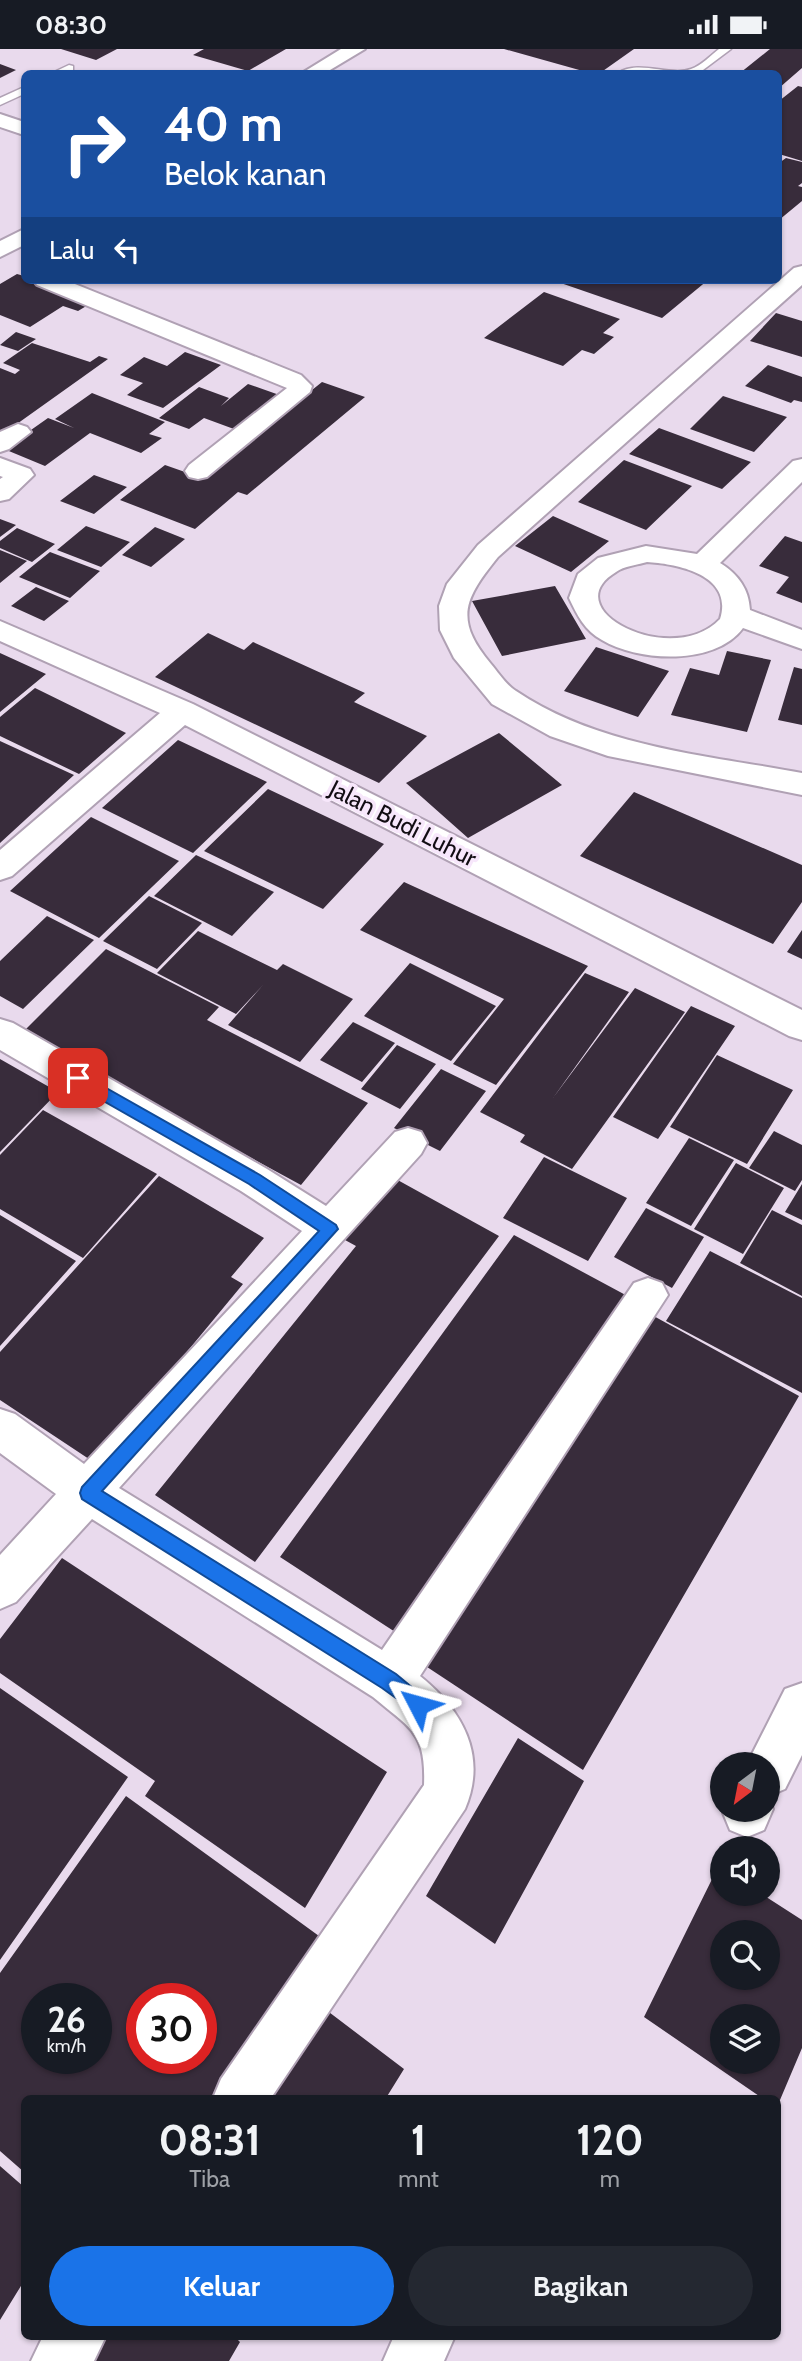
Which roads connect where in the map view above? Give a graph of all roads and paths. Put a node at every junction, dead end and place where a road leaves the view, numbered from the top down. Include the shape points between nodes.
1 (355, 49) edge
2 (726, 49) edge
3 (69, 68) dead end
4 (64, 70) edge
5 (317, 70) edge
6 (697, 70) edge
7 (21, 91) edge
8 (0, 101) edge
9 (0, 120) edge
10 (21, 128) edge
11 (21, 240) edge
12 (4, 260) edge
13 (802, 273) edge
14 (55, 284) edge
15 (0, 466) edge
16 (802, 467) edge
17 (198, 471) dead end
18 (0, 492) edge
19 (702, 564) junction
20 (736, 615) junction
21 (0, 630) edge
22 (802, 640) edge
23 (182, 711) junction
24 (796, 785) edge
25 (0, 868) edge
26 (802, 1026) edge
27 (0, 1033) edge
28 (408, 1143) dead end
29 (330, 1229) junction
30 (648, 1295) dead end
31 (0, 1428) edge
32 (89, 1493) junction
33 (0, 1587) edge
34 (389, 1681) junction
35 (802, 1706) edge
36 (778, 1752) edge
37 (242, 2095) edge
38 (74, 2340) edge
39 (424, 2340) edge
40 (60, 2361) edge
41 (412, 2361) edge

1 - 5 street
2 - 6 lane
3 - 4 lane
7 - 8 lane
9 - 10 street
11 - 12 street
13 - 24 street via 488,551 461,585 453,606 454,631 464,651 495,688 561,729 619,749
14 - 17 street via 300,386 298,393
15 - 18 street via 21,475
16 - 19 street
19 - 20 street via 729,584 736,596
19 - 20 street via 646,554 610,562 588,580 583,592 589,617 615,638 675,649 712,640
20 - 22 street
21 - 23 street, Jalan Budi Luhur
23 - 25 street
23 - 26 street, Jalan Budi Luhur
27 - 29 street via 254,1179
28 - 29 street
29 - 32 street
30 - 34 street
31 - 32 street
32 - 33 street
32 - 34 street
34 - 37 street via 433,1716 445,1737 451,1755 449,1792
35 - 36 street
38 - 40 street
39 - 41 street

